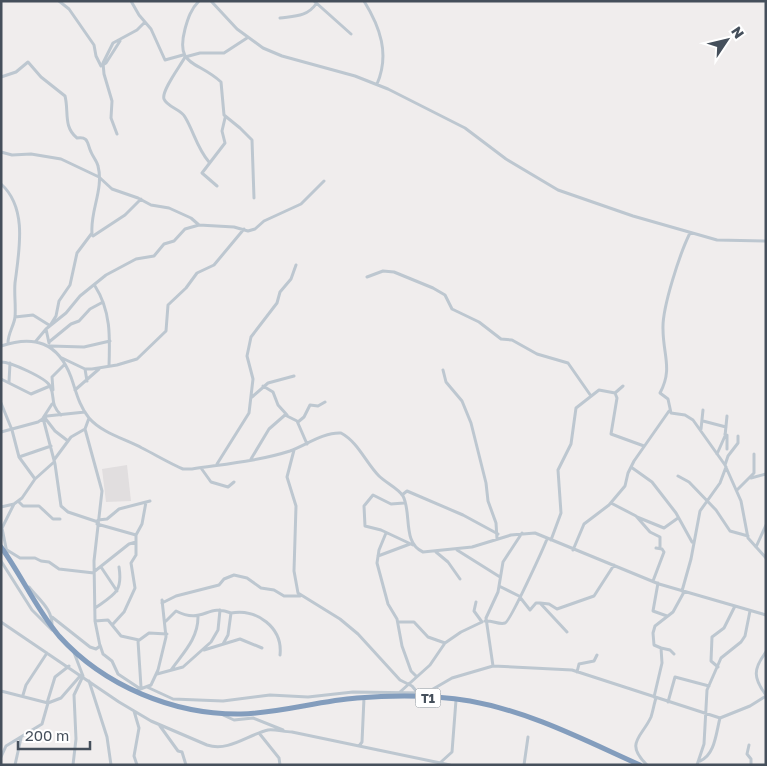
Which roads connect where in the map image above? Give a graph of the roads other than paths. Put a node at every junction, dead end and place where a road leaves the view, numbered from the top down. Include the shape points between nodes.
1 (59, 1) edge
2 (131, 1) edge
3 (199, 1) edge
4 (211, 1) edge
5 (364, 1) edge
6 (315, 3) edge
7 (280, 18) dead end
8 (145, 22) junction
9 (351, 34) dead end
10 (247, 38) junction
11 (185, 56) junction
12 (103, 67) junction
13 (1, 77) edge
14 (377, 84) junction
15 (226, 118) junction
16 (117, 134) dead end
17 (1, 152) edge
18 (209, 162) junction
19 (99, 177) junction
20 (324, 181) dead end
21 (1, 184) edge
22 (217, 186) dead end
23 (254, 198) dead end
24 (141, 199) junction
25 (199, 225) junction
26 (244, 230) junction
27 (690, 233) junction
28 (90, 238) junction
29 (766, 241) edge
30 (296, 265) dead end
31 (367, 277) dead end
32 (94, 286) junction
33 (104, 302) junction
34 (15, 316) junction
35 (50, 325) junction
36 (46, 328) junction
37 (36, 341) junction
38 (110, 341) junction
39 (8, 343) junction
40 (50, 345) junction
41 (1, 346) edge
42 (61, 358) junction
43 (1, 362) edge
44 (10, 363) junction
45 (65, 364) junction
46 (109, 366) junction
47 (101, 367) junction
48 (85, 369) junction
49 (443, 370) dead end
50 (294, 376) dead end
51 (1, 379) edge
52 (7, 381) junction
53 (1, 382) edge
54 (87, 382) junction
55 (50, 386) junction
56 (264, 386) junction
57 (623, 386) dead end
58 (75, 390) junction
59 (615, 393) junction
60 (52, 395) junction
61 (591, 396) junction
62 (252, 397) junction
63 (325, 402) dead end
64 (1, 403) edge
65 (52, 404) junction
66 (704, 410) dead end
67 (669, 411) junction
68 (85, 412) junction
69 (61, 415) junction
70 (287, 415) junction
71 (727, 416) dead end
72 (44, 417) junction
73 (89, 418) junction
74 (298, 422) junction
75 (703, 422) junction
76 (726, 427) junction
77 (85, 429) junction
78 (12, 430) junction
79 (701, 430) junction
80 (1, 432) edge
81 (725, 434) junction
82 (738, 436) dead end
83 (68, 441) junction
84 (307, 444) junction
85 (51, 446) junction
86 (644, 446) junction
87 (721, 447) junction
88 (727, 448) junction
89 (294, 449) junction
90 (717, 454) junction
91 (729, 454) junction
92 (754, 454) dead end
93 (20, 456) junction
94 (251, 459) junction
95 (54, 461) junction
96 (217, 465) junction
97 (726, 466) junction
98 (631, 467) junction
99 (202, 468) junction
100 (766, 474) edge
101 (678, 476) dead end
102 (751, 478) junction
103 (35, 479) junction
104 (234, 482) dead end
105 (737, 490) junction
106 (402, 496) junction
107 (706, 500) junction
108 (18, 501) junction
109 (404, 503) junction
110 (611, 503) junction
111 (14, 504) junction
112 (1, 507) edge
113 (637, 517) junction
114 (678, 518) junction
115 (60, 519) dead end
116 (98, 522) junction
117 (766, 525) edge
118 (386, 533) junction
119 (522, 533) junction
120 (498, 534) junction
121 (136, 535) junction
122 (748, 536) junction
123 (1, 537) edge
124 (497, 539) junction
125 (549, 539) junction
126 (136, 542) junction
127 (692, 543) junction
128 (412, 544) junction
129 (755, 547) junction
130 (457, 549) junction
131 (5, 550) edge
132 (573, 550) junction
133 (435, 551) junction
134 (378, 556) junction
135 (766, 558) edge
136 (1, 561) edge
137 (614, 565) junction
138 (101, 567) junction
139 (119, 567) dead end
140 (94, 573) junction
141 (500, 578) junction
142 (22, 579) junction
143 (460, 579) dead end
144 (653, 581) junction
145 (658, 583) junction
146 (499, 586) junction
147 (683, 591) junction
148 (117, 592) junction
149 (301, 596) junction
150 (519, 596) junction
151 (476, 602) dead end
152 (540, 603) junction
153 (735, 606) junction
154 (95, 608) dead end
155 (220, 610) junction
156 (750, 611) junction
157 (231, 613) junction
158 (766, 615) edge
159 (667, 616) junction
160 (52, 617) junction
161 (198, 617) junction
162 (95, 621) junction
163 (166, 621) junction
164 (1, 622) edge
165 (398, 622) junction
166 (485, 623) junction
167 (113, 624) junction
168 (52, 627) junction
169 (567, 632) dead end
170 (167, 634) junction
171 (60, 636) junction
172 (139, 640) junction
173 (446, 643) junction
174 (100, 644) junction
175 (223, 644) junction
176 (262, 648) dead end
177 (661, 648) junction
178 (73, 650) junction
179 (203, 650) junction
180 (766, 652) edge
181 (48, 653) junction
182 (674, 654) dead end
183 (280, 655) dead end
184 (597, 655) dead end
185 (69, 666) junction
186 (493, 666) junction
187 (718, 667) junction
188 (171, 671) junction
189 (577, 672) junction
190 (156, 674) junction
191 (82, 676) junction
192 (416, 676) junction
193 (89, 680) junction
194 (410, 685) junction
195 (709, 686) junction
196 (147, 687) junction
197 (138, 689) junction
198 (1, 691) edge
199 (400, 692) junction
200 (24, 695) junction
201 (418, 695) junction
202 (766, 696) edge
203 (364, 698) junction
204 (655, 698) junction
205 (456, 700) junction
206 (668, 702) junction
207 (48, 703) junction
208 (134, 710) junction
209 (220, 713) junction
210 (705, 713) junction
211 (720, 718) junction
212 (158, 724) junction
213 (292, 732) junction
214 (259, 734) junction
215 (21, 737) junction
216 (528, 737) dead end
217 (749, 745) dead end
218 (359, 746) junction
219 (1, 757) edge
220 (700, 761) junction
221 (441, 762) junction
222 (15, 765) edge
223 (73, 765) edge
224 (111, 765) edge
225 (137, 765) edge
226 (186, 765) edge
227 (280, 765) edge
228 (450, 765) edge
229 (524, 765) edge
230 (640, 765) edge
231 (647, 765) edge
232 (697, 765) edge
233 (751, 765) edge

1 - 12 street via 79,22
2 - 8 street
3 - 11 street via 190,14 182,38 181,48
4 - 10 street
5 - 14 street via 382,38 383,65
6 - 7 street via 311,10 300,16
6 - 9 street
8 - 11 street via 153,31 165,60
8 - 12 street via 121,39
10 - 11 street via 224,53
10 - 14 street via 282,56
11 - 15 street via 221,82
11 - 18 street via 164,99 184,116 198,147
12 - 16 street via 112,101 111,118
13 - 19 street via 16,72 28,62 66,98 65,113 71,132 77,138 87,140
14 - 27 street via 465,128 506,159 558,190
15 - 18 street via 222,131 225,143
15 - 23 street via 252,140
17 - 19 street via 59,158
18 - 22 street via 202,175
19 - 24 street via 112,189
19 - 28 street
20 - 26 street via 301,204 255,229
21 - 34 street via 16,204 20,226
24 - 25 street via 169,208
24 - 28 street via 125,215
25 - 26 street
25 - 32 street via 186,229 174,241 164,244 154,256 142,256 110,272
26 - 46 street via 215,264 197,273 168,305 166,328 158,339 137,359
27 - 29 street via 716,240
27 - 67 street via 668,298 662,329 668,367 660,393 668,399
28 - 35 street via 77,253 70,285
30 - 62 street via 276,305 251,337 246,356 253,379
31 - 61 street via 382,271 394,272 439,291 452,309 479,322 502,339 568,363
32 - 33 street
32 - 35 street
33 - 38 street
33 - 40 street via 71,324
34 - 35 street via 33,316
34 - 39 street
35 - 36 street
36 - 37 street
36 - 40 street
37 - 39 street
37 - 40 street
38 - 40 street via 84,347
38 - 46 street
39 - 41 street
40 - 42 street
42 - 45 street
42 - 48 street
43 - 44 street
44 - 52 street
44 - 55 street via 43,379
45 - 58 street
45 - 60 street via 52,378
46 - 47 street
47 - 48 street
47 - 54 street
48 - 54 street
49 - 120 street via 446,382 462,401 471,423
50 - 56 street
51 - 52 street
52 - 53 street
52 - 55 street via 33,394
54 - 58 street
55 - 60 street
56 - 62 street
56 - 70 street via 275,395 278,406
57 - 59 street
58 - 68 street
59 - 61 street via 602,389
59 - 86 street via 611,434
60 - 65 street
61 - 125 street via 576,408 571,444 558,470 561,513
62 - 96 street via 247,417
63 - 74 street via 310,406
64 - 78 street
65 - 69 street
65 - 72 street
66 - 75 street
67 - 79 street via 688,416
67 - 86 street
68 - 69 street
68 - 73 street
69 - 72 street
70 - 74 street
70 - 94 street via 269,428
71 - 76 street
72 - 78 street
72 - 83 street
72 - 85 street
73 - 77 street
73 - 99 street via 104,430 179,467 188,470
74 - 84 street
75 - 76 street
75 - 79 street
76 - 81 street
77 - 83 street
77 - 116 street via 101,482
78 - 80 street
78 - 93 street
79 - 90 street
81 - 87 street
81 - 88 street
82 - 91 street via 737,446
83 - 95 street
84 - 89 street
84 - 106 street via 341,433 380,477
85 - 93 street
85 - 95 street
86 - 98 street
87 - 88 street
87 - 90 street
88 - 91 street
89 - 94 street
89 - 149 street via 287,477 296,506 294,572 296,590
90 - 97 street
91 - 97 street
92 - 102 street via 755,471
93 - 103 street
94 - 96 street
95 - 103 street
95 - 116 street via 61,506 68,512
96 - 99 street
97 - 105 street
97 - 107 street via 720,483
98 - 110 street via 625,486
98 - 114 street via 650,480
99 - 104 street via 211,482 228,487
100 - 102 street
101 - 107 street via 689,482
102 - 105 street
103 - 108 street
105 - 122 street
106 - 109 street
106 - 120 street via 407,491 416,493
107 - 122 street via 730,530
107 - 127 street
108 - 111 street
108 - 115 street via 23,506 39,506 51,518
109 - 118 street via 391,504 374,494 366,502 366,527
109 - 128 street
110 - 113 street
110 - 132 street via 582,527
111 - 112 street
111 - 131 street via 2,528
113 - 114 street via 664,528
113 - 144 street via 650,532 660,537 658,548 664,552
114 - 127 street
116 - 121 street
116 - 121 street via 119,509 148,501
116 - 140 street
117 - 129 street
118 - 128 street
118 - 134 street
119 - 124 street
119 - 125 street via 535,533
119 - 141 street via 506,557
120 - 124 street
121 - 126 street
122 - 129 street
123 - 131 street
124 - 130 street
125 - 132 street
125 - 150 street
126 - 138 street
126 - 167 street via 137,553 131,565 135,588 124,612
127 - 147 street
128 - 133 street via 423,552
128 - 134 street
129 - 135 street
130 - 133 street
130 - 141 street
131 - 140 street via 20,558 49,562 59,570
131 - 142 highway, T1
132 - 137 street
133 - 143 street
134 - 165 street via 388,604
136 - 171 street via 32,610
137 - 144 street
137 - 152 street via 593,597 557,609
138 - 140 street
138 - 148 street
139 - 148 street
140 - 162 street
141 - 146 street
142 - 160 street
142 - 168 highway, T1
144 - 145 street
145 - 147 street
145 - 159 street via 653,611
146 - 150 street
146 - 166 street
147 - 153 street
147 - 159 street
148 - 154 street
149 - 163 street via 284,596 234,575 224,579 220,585 162,601
149 - 194 street via 340,620 363,639 400,680
150 - 152 street via 530,610
150 - 166 street via 516,609 506,622
151 - 166 street via 474,612
152 - 169 street
153 - 156 street
153 - 187 street via 724,628 712,637 711,660
155 - 157 street
155 - 161 street
155 - 179 street via 217,634
156 - 158 street
156 - 187 street via 744,639 723,655
157 - 175 street via 228,635
157 - 183 street via 252,613 271,626 281,642
159 - 177 street via 657,624 653,633 654,644
160 - 168 street
160 - 174 street via 90,647 96,649
161 - 163 street via 176,611
161 - 188 street via 193,640
162 - 167 street via 105,619
162 - 174 street
163 - 170 street
164 - 181 street
165 - 173 street via 414,622 428,637
165 - 192 street via 402,646
166 - 173 street
166 - 186 street
167 - 172 street via 123,637
168 - 171 highway, T1
170 - 172 street via 149,633
170 - 190 street
171 - 178 highway, T1
172 - 197 street via 138,659 142,675
173 - 192 street via 430,665
174 - 197 street via 103,654 112,661 118,674
175 - 176 street via 242,639
175 - 179 street
177 - 182 street
177 - 204 street via 662,663
178 - 191 street
178 - 197 highway, T1 via 109,677
179 - 188 street via 183,667
180 - 202 street via 756,674 756,681
181 - 185 street
181 - 200 street via 26,685
184 - 189 street via 594,660 579,664
185 - 191 street
185 - 207 street via 55,677
186 - 189 street
186 - 201 street via 461,674
187 - 195 street
188 - 190 street
189 - 204 street
190 - 196 street
191 - 193 street
191 - 207 street via 61,698
191 - 223 street via 74,695 76,738
192 - 194 street
193 - 208 street
193 - 224 street via 107,737
194 - 199 street
194 - 201 street
195 - 206 street via 675,677
195 - 210 street
196 - 197 street
196 - 199 street via 173,699 223,701 270,695 308,697 353,692
197 - 209 highway, T1 via 182,707
198 - 200 street
199 - 201 street
200 - 207 street
201 - 203 highway, T1
201 - 205 highway, T1
202 - 211 street
203 - 209 highway, T1 via 254,713
203 - 218 street via 362,742
204 - 206 street
204 - 231 street via 651,716 636,746 638,756
205 - 221 street via 452,752
205 - 230 highway, T1 via 514,712 546,723
206 - 210 street
207 - 215 street via 42,724
208 - 212 street
208 - 225 street via 139,728 134,756
209 - 213 street via 234,720 253,718
210 - 211 street
210 - 220 street
211 - 220 street via 711,753
212 - 214 street via 214,748
212 - 226 street via 182,752
213 - 214 street via 273,730
213 - 218 street
214 - 227 street via 279,758
215 - 219 street via 6,746
215 - 222 street
216 - 229 street
217 - 233 street via 746,752
218 - 221 street
220 - 232 street
221 - 228 street

